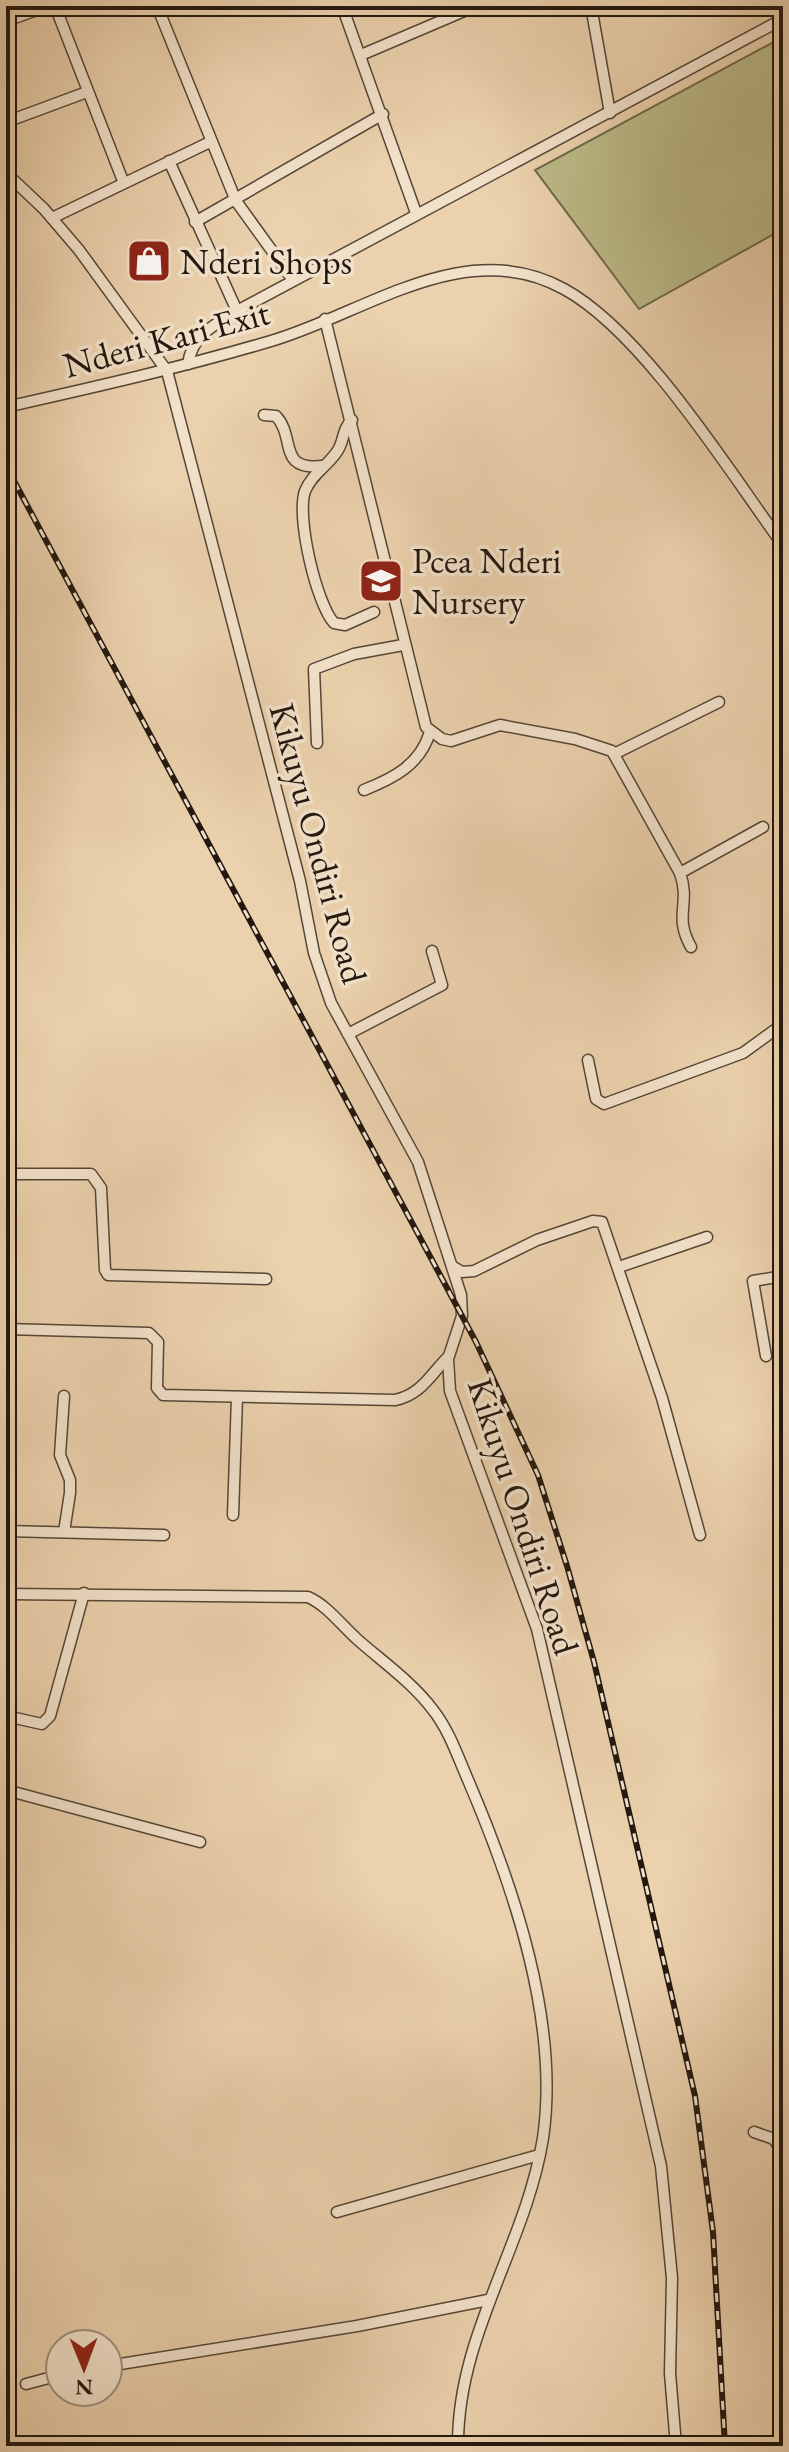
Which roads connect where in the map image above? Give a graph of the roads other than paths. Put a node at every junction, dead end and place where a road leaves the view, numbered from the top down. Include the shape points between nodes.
1 (157, 6) edge
2 (342, 6) edge
3 (476, 6) edge
4 (591, 6) edge
5 (56, 7) edge
6 (783, 19) edge
7 (6, 21) edge
8 (361, 55) junction
9 (87, 92) junction
10 (610, 113) junction
11 (383, 114) junction
12 (6, 122) edge
13 (210, 142) junction
14 (169, 161) junction
15 (6, 173) edge
16 (123, 181) junction
17 (236, 201) junction
18 (416, 213) junction
19 (52, 218) junction
20 (195, 222) junction
21 (293, 280) junction
22 (237, 311) junction
23 (325, 319) junction
24 (188, 364) junction
25 (167, 371) junction
26 (6, 407) edge
27 (264, 415) dead end
28 (352, 420) junction
29 (322, 466) junction
30 (783, 545) edge
31 (374, 612) dead end
32 (403, 645) junction
33 (719, 702) dead end
34 (430, 732) junction
35 (317, 743) dead end
36 (614, 754) junction
37 (364, 790) dead end
38 (763, 827) dead end
39 (680, 873) junction
40 (691, 947) dead end
41 (432, 951) dead end
42 (783, 1024) edge
43 (348, 1034) junction
44 (588, 1060) dead end
45 (6, 1174) edge
46 (707, 1237) dead end
47 (452, 1266) junction
48 (619, 1267) junction
49 (783, 1276) edge
50 (266, 1279) dead end
51 (6, 1329) edge
52 (766, 1356) dead end
53 (448, 1357) junction
54 (64, 1396) dead end
55 (237, 1397) junction
56 (233, 1515) dead end
57 (6, 1531) edge
58 (64, 1532) junction
59 (164, 1535) dead end
60 (700, 1535) dead end
61 (84, 1593) junction
62 (6, 1594) edge
63 (6, 1716) edge
64 (6, 1790) edge
65 (200, 1842) dead end
66 (754, 2132) dead end
67 (783, 2154) edge
68 (539, 2155) junction
69 (337, 2212) dead end
70 (488, 2300) junction
71 (124, 2363) edge
72 (44, 2379) edge
73 (26, 2384) dead end
74 (458, 2446) edge
75 (676, 2446) edge

1 - 13 street
2 - 8 street
3 - 8 street
4 - 10 street
5 - 7 street
5 - 9 street
6 - 10 street
8 - 11 street
9 - 12 street
9 - 16 street
10 - 18 street
11 - 17 street
11 - 18 street
13 - 14 street
13 - 17 street
14 - 16 street
14 - 20 street
15 - 19 street, Kikuyu Ondiri Road
16 - 19 street
17 - 20 street
17 - 21 street
18 - 21 street
19 - 25 street, Kikuyu Ondiri Road
20 - 22 street
21 - 22 street
22 - 24 street via 200,336
23 - 24 street, Nderi Kari Exit via 273,341
23 - 28 street
23 - 30 street, Nderi Kari Exit via 416,282 450,275 504,271 559,286 604,318 653,371
24 - 25 street, Nderi Kari Exit
25 - 26 street, Nderi Kari Exit
25 - 43 street, Kikuyu Ondiri Road via 298,871 314,953
27 - 29 street via 282,422 296,461 304,467
28 - 29 street via 337,452
28 - 32 street
29 - 31 street via 303,502 313,577 323,607 334,623 345,625
32 - 34 street
32 - 35 street via 354,654 314,669
33 - 36 street
34 - 36 street via 451,741 500,725 575,739
34 - 37 street via 411,764
36 - 39 street
38 - 39 street
39 - 40 street via 685,894 680,926
41 - 43 street via 442,985
42 - 44 street via 743,1053 604,1104 596,1099
43 - 47 street, Kikuyu Ondiri Road via 409,1144
45 - 50 street via 91,1174 101,1188 108,1275
46 - 48 street
47 - 48 street via 474,1271 537,1240 598,1220
47 - 53 street, Kikuyu Ondiri Road via 463,1305
48 - 60 street
49 - 52 street via 753,1281
51 - 55 street via 149,1333 158,1342 159,1394
53 - 55 street via 409,1397
53 - 75 street, Kikuyu Ondiri Road via 450,1391 537,1629 661,2166 672,2278 670,2373
54 - 58 street via 60,1455 70,1493
55 - 56 street
57 - 58 street
58 - 59 street
61 - 62 street
61 - 63 street via 50,1716 42,1724
61 - 68 street via 308,1597 329,1610 434,1711 498,1852 534,1982 545,2068
64 - 65 street
66 - 67 street via 774,2139
68 - 69 street
68 - 70 street via 526,2207
70 - 71 street
70 - 74 street via 463,2389
72 - 73 street

